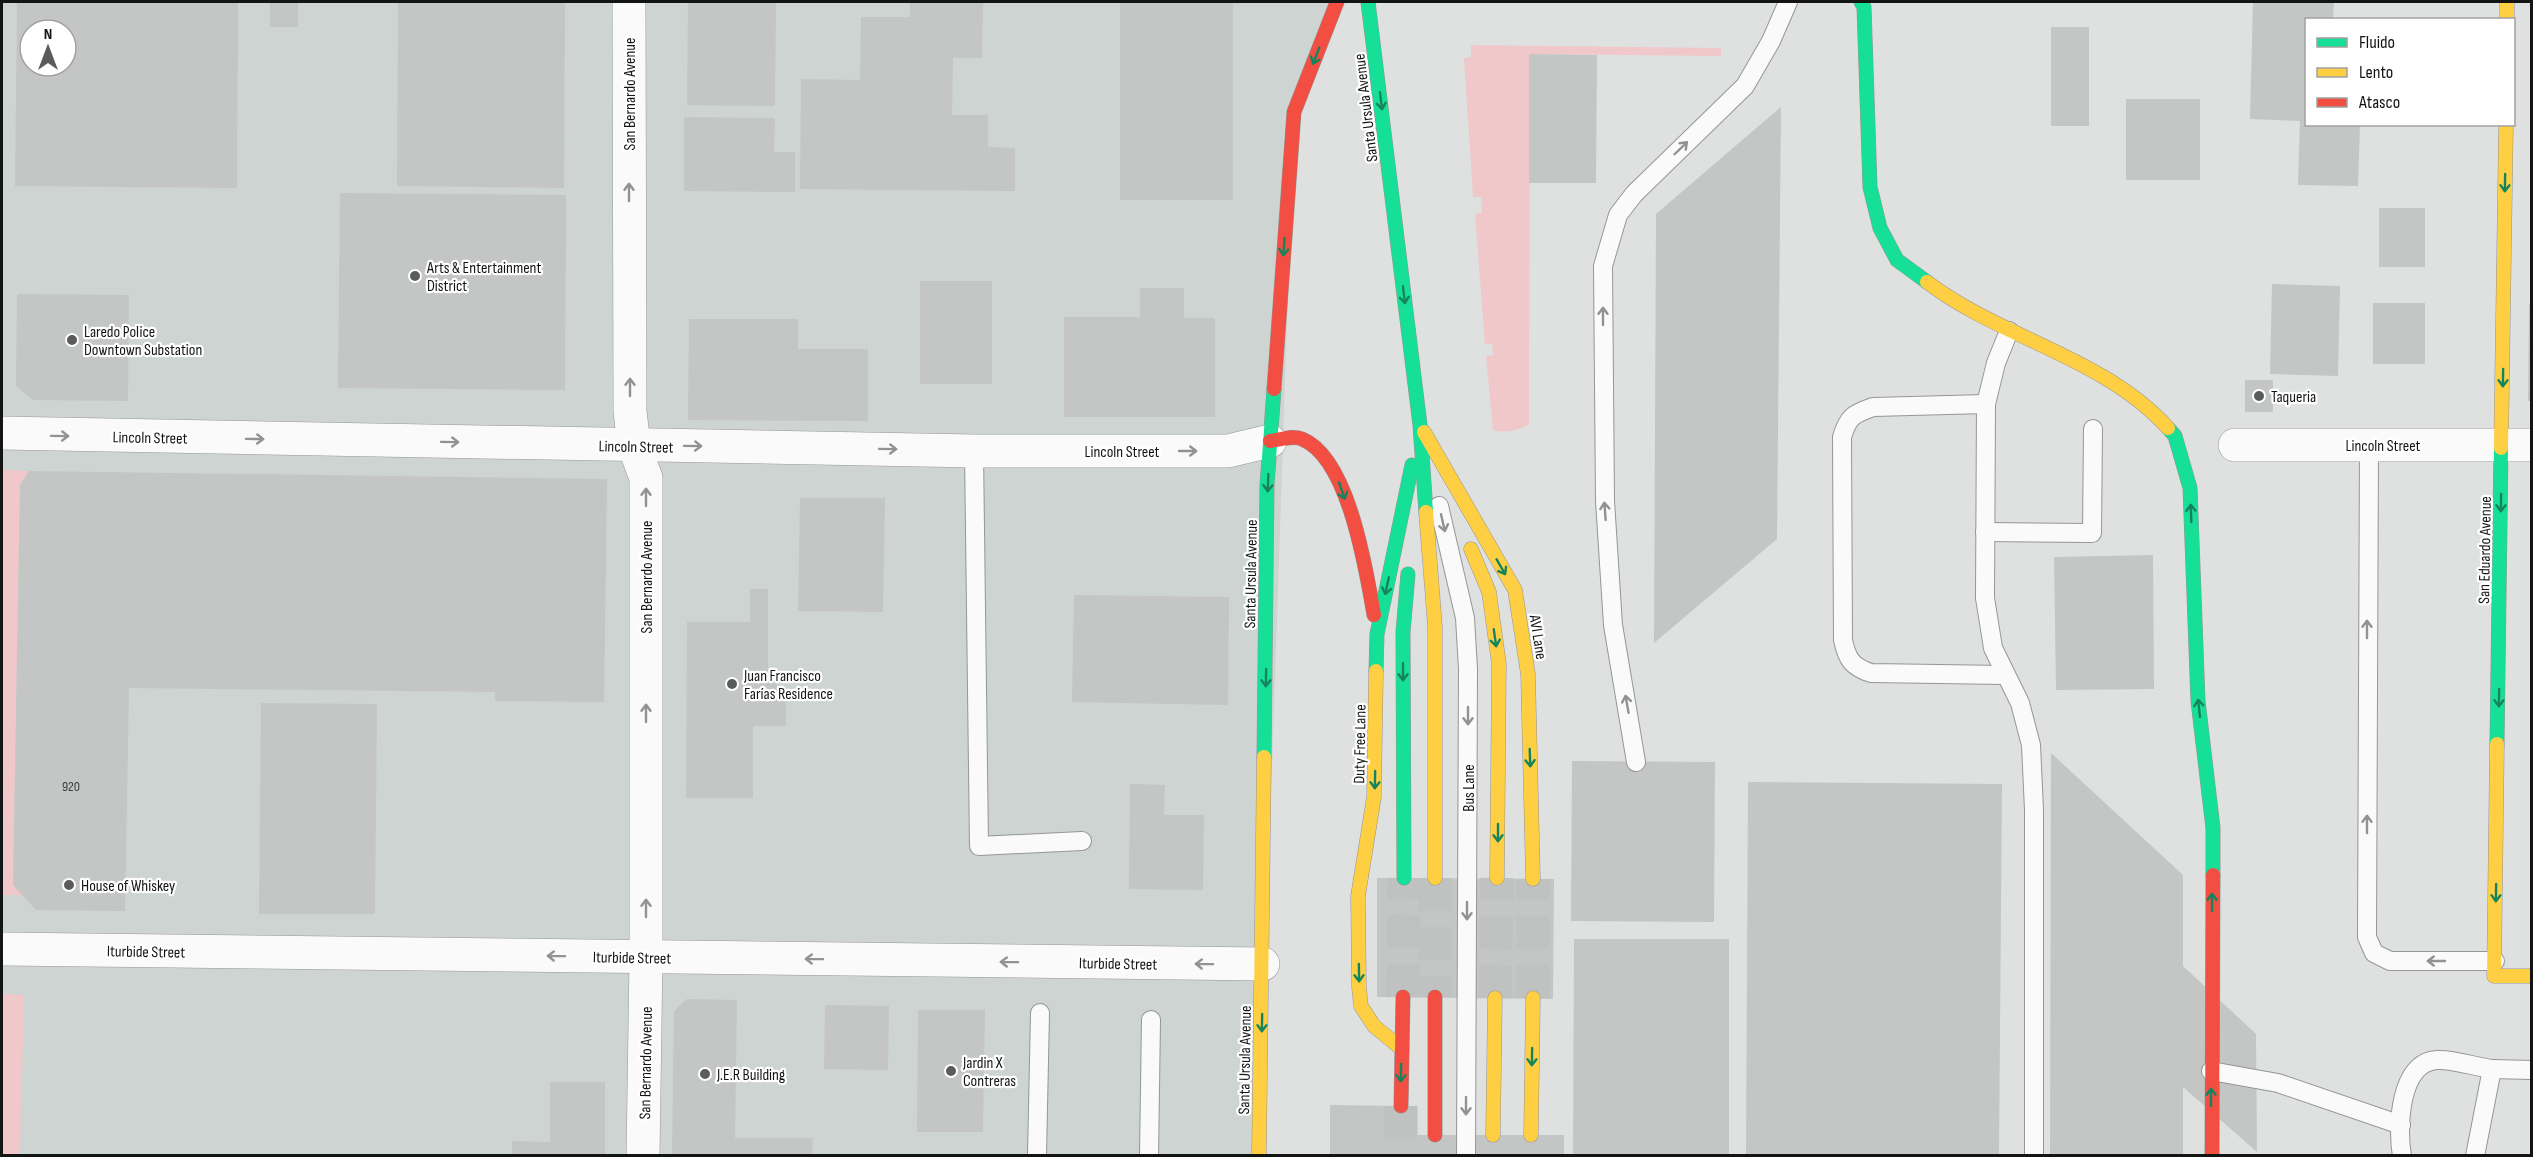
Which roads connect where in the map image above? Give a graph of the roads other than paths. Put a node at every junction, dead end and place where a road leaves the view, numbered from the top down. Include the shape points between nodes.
1 (629, 2) edge
2 (1336, 2) edge
3 (1368, 2) edge
4 (1788, 2) edge
5 (2507, 2) edge
6 (1863, 4) edge
7 (2507, 18) edge
8 (2506, 126) edge
9 (2009, 332) junction
10 (1986, 404) junction
11 (1420, 425) junction
12 (2093, 429) dead end
13 (2, 433) edge
14 (1270, 441) junction
15 (2235, 445) dead end
16 (2517, 445) edge
17 (634, 446) junction
18 (2369, 446) junction
19 (974, 451) junction
20 (1459, 519) dead end
21 (1985, 531) junction
22 (1411, 540) dead end
23 (1467, 540) dead end
24 (1409, 563) dead end
25 (1377, 634) junction
26 (2006, 675) junction
27 (1636, 762) dead end
28 (1083, 841) dead end
29 (1404, 878) tunnel mouth
30 (1435, 878) tunnel mouth
31 (1497, 878) tunnel mouth
32 (1533, 879) tunnel mouth
33 (2, 949) edge
34 (646, 958) junction
35 (1263, 964) junction
36 (2495, 969) junction
37 (2532, 976) edge
38 (1403, 997) tunnel mouth
39 (1436, 997) tunnel mouth
40 (1495, 998) tunnel mouth
41 (1533, 998) tunnel mouth
42 (1040, 1013) dead end
43 (1151, 1020) dead end
44 (1402, 1049) junction
45 (2492, 1069) junction
46 (2211, 1071) junction
47 (2527, 1074) edge
48 (1401, 1106) tunnel mouth
49 (2401, 1125) junction
50 (1436, 1135) dead end
51 (1493, 1135) dead end
52 (1531, 1135) dead end
53 (643, 1155) edge
54 (1037, 1155) edge
55 (1149, 1155) edge
56 (1259, 1155) edge
57 (1466, 1155) edge
58 (2034, 1155) edge
59 (2212, 1155) edge
60 (2402, 1155) edge
61 (2475, 1155) edge

17 -> 1 street, San Bernardo Avenue via 630,411
2 -> 14 main road, Santa Ursula Avenue via 1294,112
3 -> 11 main road, Santa Ursula Avenue
27 -> 4 lane via 1613,625 1605,501 1603,266 1618,215 1634,194 1745,86
5 - 7 main road
6 - 9 main road via 1870,187 1880,228 1897,260 1936,290
8 -> 16 main road, San Eduardo Avenue
9 - 10 lane
46 -> 9 main road via 2213,828 2198,700 2190,488 2175,436 2150,408 2105,377
10 - 21 lane
10 - 26 lane via 1873,407 1857,412 1846,422 1842,437 1843,640 1846,658 1858,669 1871,673
11 - 20 main road
11 - 22 main road
11 -> 25 main road, Duty Free Lane
11 - 30 main road via 1435,627
11 -> 32 main road, AVI Lane via 1515,590 1528,674
11 -> 57 lane, Bus Lane via 1465,618
12 - 21 lane via 2092,533
13 -> 17 street, Lincoln Street
19 -> 14 street, Lincoln Street via 1228,451
14 -> 25 main road via 1301,438 1318,448 1336,472 1363,549
14 -> 35 main road, Santa Ursula Avenue
15 - 18 street, Lincoln Street
16 - 18 street, Lincoln Street
16 -> 36 main road, San Eduardo Avenue
17 -> 19 street, Lincoln Street
34 -> 17 street, San Bernardo Avenue via 646,478
36 -> 18 lane via 2390,961 2374,953 2367,938
19 - 28 lane via 980,846
21 - 26 lane via 1985,598 1993,648
23 -> 31 main road via 1489,592 1498,664
24 -> 29 main road via 1403,632
25 -> 44 main road, Duty Free Lane via 1374,797 1358,890 1359,987 1361,1006 1374,1026
26 - 58 lane via 2020,704 2031,745
34 -> 33 street, Iturbide Street
35 -> 34 street, Iturbide Street
34 - 53 street, San Bernardo Avenue
35 -> 56 main road, Santa Ursula Avenue
36 - 37 main road
38 - 44 main road
39 - 50 main road
40 - 51 main road
41 -> 52 main road
42 - 54 lane
43 - 55 lane
44 -> 48 main road
45 - 47 lane
45 - 49 lane via 2437,1060 2424,1063 2412,1072 2405,1090
45 - 61 lane
46 - 49 lane via 2278,1083
59 -> 46 main road
49 - 60 lane

